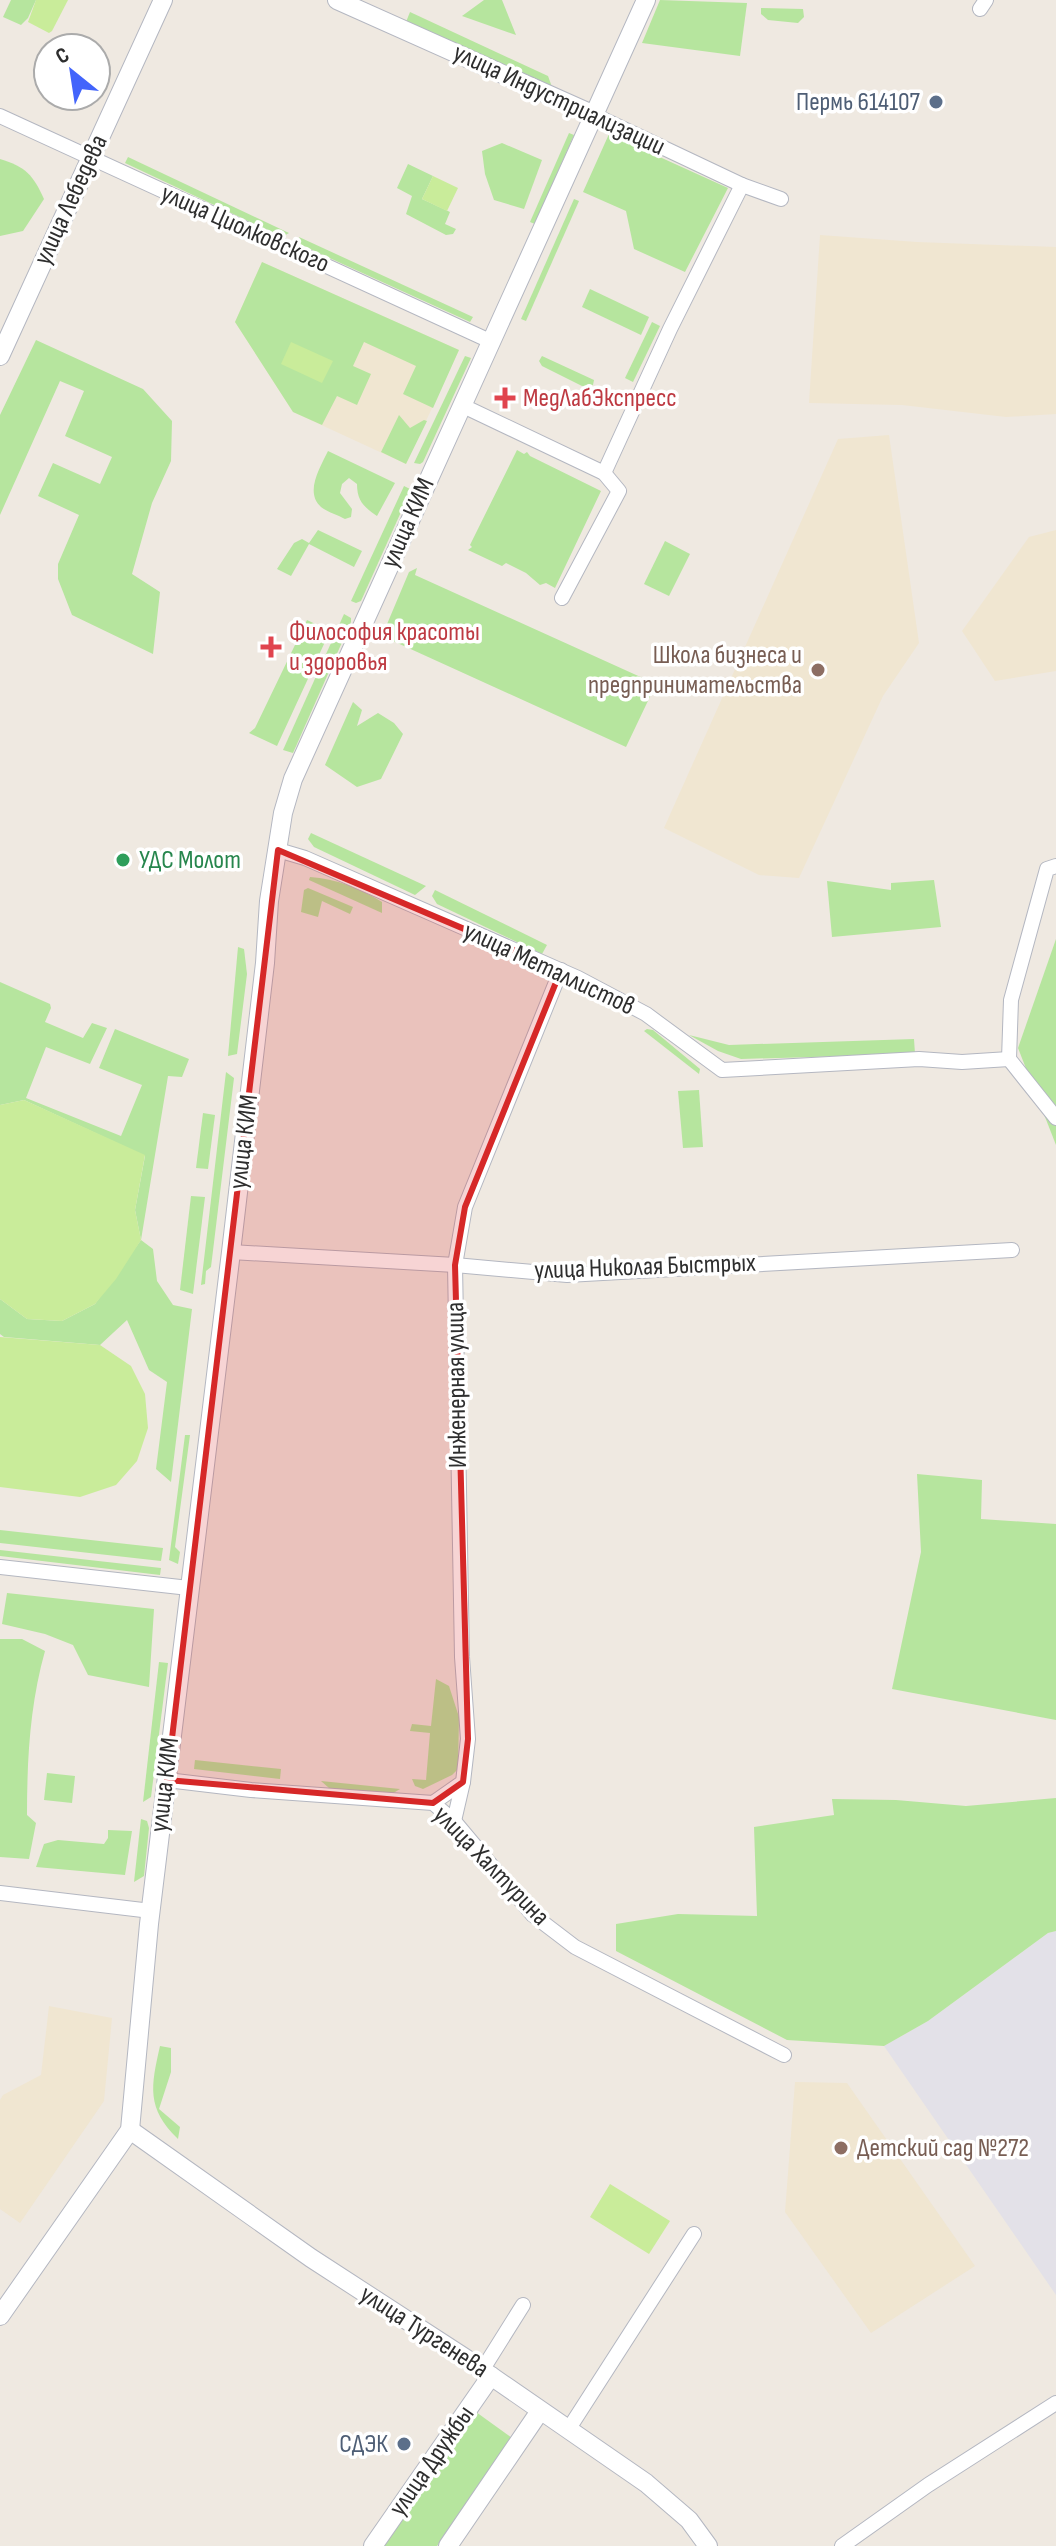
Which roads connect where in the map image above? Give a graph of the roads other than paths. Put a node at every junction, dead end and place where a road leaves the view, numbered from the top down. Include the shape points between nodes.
1 (163, 0) edge
2 (337, 0) edge
3 (646, 0) edge
4 (594, 115) junction
5 (0, 116) edge
6 (89, 158) junction
7 (742, 185) junction
8 (781, 199) dead end
9 (490, 341) junction
10 (0, 356) edge
11 (461, 405) junction
12 (604, 473) junction
13 (562, 598) dead end
14 (278, 850) junction
15 (1056, 866) edge
16 (561, 970) junction
17 (1009, 1059) junction
18 (1056, 1118) edge
19 (1012, 1250) dead end
20 (231, 1252) junction
21 (455, 1265) junction
22 (0, 1567) edge
23 (189, 1588) junction
24 (167, 1780) junction
25 (463, 1782) junction
26 (433, 1803) junction
27 (454, 1821) junction
28 (0, 1893) edge
29 (151, 1911) junction
30 (784, 2055) dead end
31 (130, 2130) junction
32 (694, 2234) dead end
33 (523, 2305) dead end
34 (0, 2316) edge
35 (486, 2374) junction
36 (1056, 2403) edge
37 (540, 2411) junction
38 (568, 2430) junction
39 (373, 2546) edge
40 (448, 2546) edge
41 (708, 2546) edge
42 (842, 2546) edge

1 - 6 street, улица Лебедева
2 - 4 street, улица Индустриализации
3 - 4 street, улица КИМ
4 - 7 street, улица Индустриализации
4 - 9 street, улица КИМ
5 - 6 street, улица Циолковского
6 - 9 street, улица Циолковского
6 - 10 street, улица Лебедева
7 - 8 street, улица Индустриализации
7 - 12 street
9 - 11 street, улица КИМ
11 - 12 street
11 - 14 street, улица КИМ via 293,779
12 - 13 street via 619,491
14 - 16 street, улица Металлистов
14 - 20 street, улица КИМ
15 - 17 street via 1047,869 1011,1000
16 - 17 street, улица Металлистов via 646,1014 722,1070
16 - 21 street, Инженерная улица via 465,1207
17 - 18 street
19 - 21 street, улица Николая Быстрых via 567,1275
20 - 21 street, улица Николая Быстрых
20 - 23 street, улица КИМ
21 - 25 street, Инженерная улица via 468,1739
22 - 23 street
23 - 24 street, улица КИМ
24 - 26 street, улица Халтурина
24 - 29 street, улица КИМ
25 - 26 street
25 - 27 street, Инженерная улица
26 - 27 street, улица Халтурина
27 - 30 street, улица Халтурина via 533,1915 575,1947
28 - 29 street
29 - 31 street, улица КИМ
31 - 34 street, улица КИМ
31 - 35 street, улица Тургенева
32 - 38 street
33 - 35 street
35 - 37 street, улица Тургенева
35 - 39 street, улица Дружбы
36 - 42 street
37 - 38 street, улица Тургенева
37 - 40 street
38 - 41 street, улица Тургенева via 663,2497

